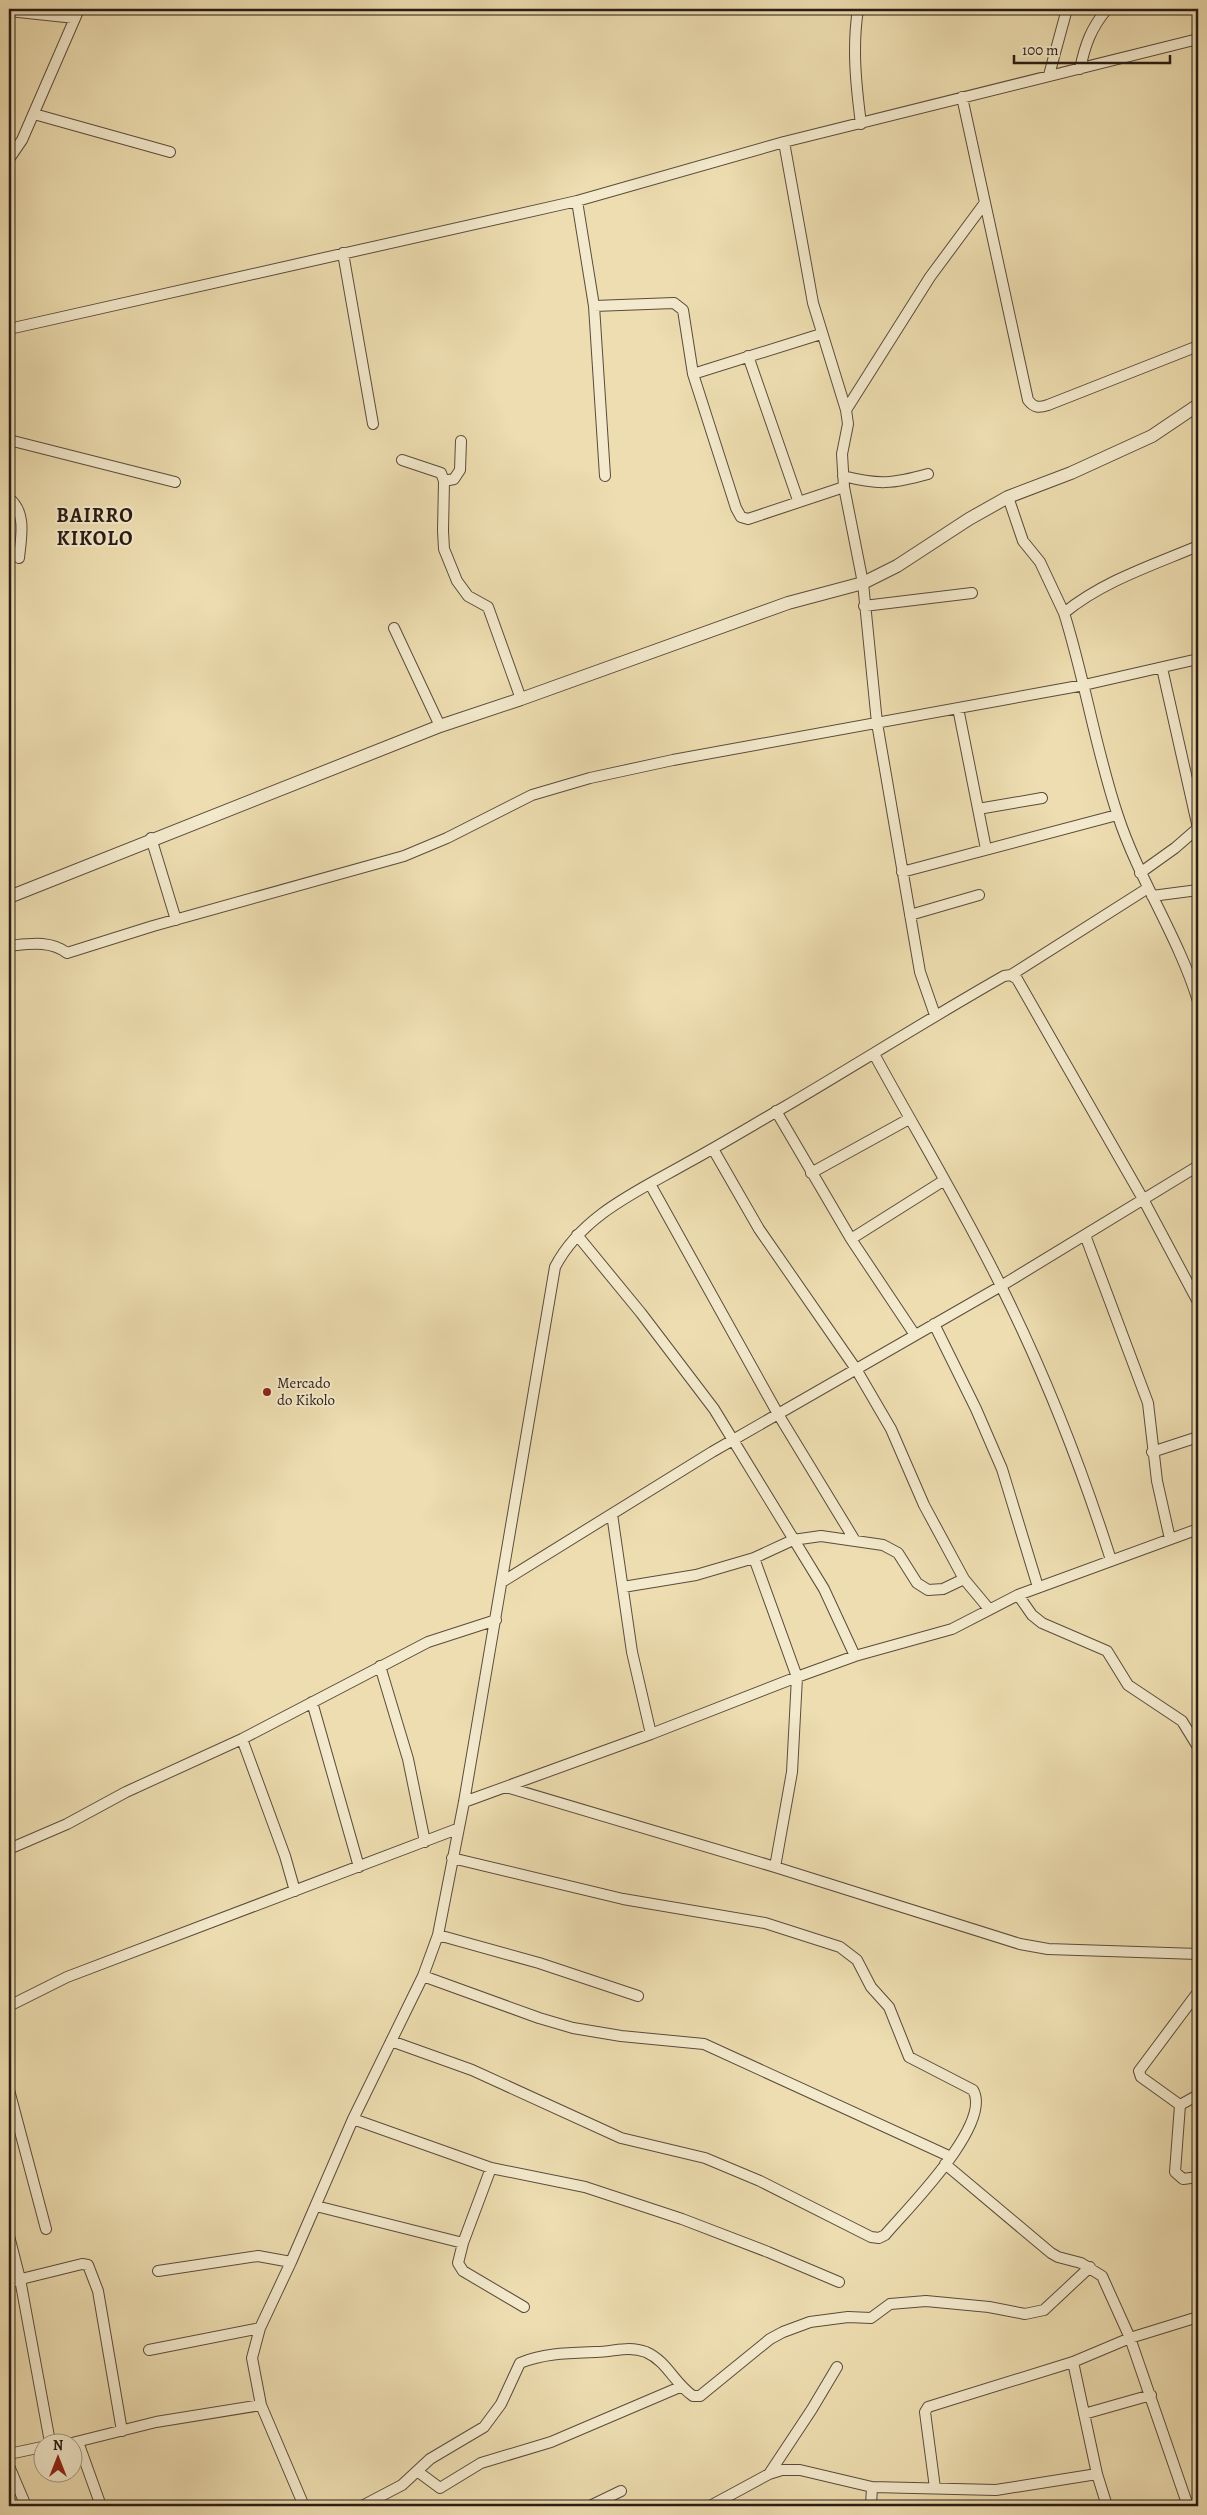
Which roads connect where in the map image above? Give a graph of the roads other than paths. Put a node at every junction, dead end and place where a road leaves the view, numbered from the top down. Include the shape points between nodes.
1 (858, 9) edge
2 (1067, 9) edge
3 (1107, 9) edge
4 (9, 11) edge
5 (77, 13) edge
6 (1198, 39) edge
7 (1080, 69) junction
8 (1049, 75) junction
9 (962, 97) junction
10 (34, 114) junction
11 (862, 124) junction
12 (784, 142) junction
13 (170, 152) dead end
14 (9, 159) edge
15 (577, 202) junction
16 (984, 204) junction
17 (343, 253) junction
18 (594, 306) junction
19 (9, 329) edge
20 (821, 334) junction
21 (1198, 346) edge
22 (748, 356) junction
23 (693, 374) junction
24 (1198, 405) edge
25 (846, 410) junction
26 (373, 424) dead end
27 (9, 440) edge
28 (461, 441) dead end
29 (402, 460) dead end
30 (928, 474) dead end
31 (605, 476) dead end
32 (444, 481) junction
33 (843, 481) junction
34 (175, 482) dead end
35 (1008, 497) junction
36 (9, 498) edge
37 (798, 500) junction
38 (1198, 546) edge
39 (19, 558) dead end
40 (863, 583) junction
41 (972, 593) dead end
42 (864, 606) junction
43 (1064, 614) junction
44 (394, 628) dead end
45 (1198, 659) edge
46 (1162, 668) junction
47 (1084, 684) junction
48 (521, 699) junction
49 (958, 708) junction
50 (877, 723) junction
51 (440, 726) junction
52 (1042, 798) dead end
53 (978, 809) junction
54 (1118, 815) junction
55 (1198, 828) edge
56 (151, 838) junction
57 (986, 849) junction
58 (902, 872) junction
59 (1140, 873) junction
60 (1198, 890) edge
61 (1150, 892) junction
62 (979, 895) dead end
63 (9, 896) edge
64 (910, 915) junction
65 (176, 920) junction
66 (9, 946) edge
67 (1011, 975) junction
68 (1198, 1001) edge
69 (935, 1015) junction
70 (874, 1054) junction
71 (776, 1111) junction
72 (910, 1119) junction
73 (713, 1149) junction
74 (1198, 1166) edge
75 (810, 1173) junction
76 (943, 1181) junction
77 (650, 1184) junction
78 (1144, 1199) junction
79 (577, 1235) junction
80 (1085, 1235) junction
81 (851, 1239) junction
82 (1001, 1286) junction
83 (1197, 1296) edge
84 (934, 1324) junction
85 (915, 1335) junction
86 (856, 1369) junction
87 (778, 1414) junction
88 (1198, 1437) edge
89 (732, 1440) junction
90 (1152, 1452) junction
91 (612, 1514) junction
92 (1198, 1530) edge
93 (854, 1539) junction
94 (1170, 1539) junction
95 (793, 1540) junction
96 (754, 1558) junction
97 (1112, 1560) junction
98 (964, 1579) junction
99 (502, 1582) junction
100 (623, 1587) junction
101 (1038, 1587) junction
102 (1018, 1595) junction
103 (989, 1609) junction
104 (496, 1620) junction
105 (855, 1656) junction
106 (380, 1666) junction
107 (797, 1677) junction
108 (312, 1702) junction
109 (651, 1734) junction
110 (242, 1739) junction
111 (1198, 1747) edge
112 (506, 1787) junction
113 (464, 1802) junction
114 (457, 1829) junction
115 (425, 1842) junction
116 (9, 1849) edge
117 (452, 1858) junction
118 (775, 1866) junction
119 (359, 1867) junction
120 (295, 1891) junction
121 (438, 1935) junction
122 (1198, 1954) edge
123 (423, 1976) junction
124 (1198, 1992) edge
125 (638, 1996) dead end
126 (9, 2006) edge
127 (391, 2041) junction
128 (9, 2090) edge
129 (1198, 2095) edge
130 (1180, 2105) junction
131 (352, 2119) junction
132 (948, 2160) junction
133 (491, 2168) junction
134 (1198, 2177) edge
135 (316, 2206) junction
136 (46, 2229) dead end
137 (9, 2236) edge
138 (463, 2243) junction
139 (292, 2262) junction
140 (1090, 2267) junction
141 (158, 2271) dead end
142 (20, 2279) junction
143 (9, 2282) edge
144 (839, 2282) dead end
145 (524, 2307) dead end
146 (1198, 2316) edge
147 (260, 2328) junction
148 (1130, 2338) junction
149 (149, 2350) dead end
150 (1073, 2362) junction
151 (836, 2367) dead end
152 (680, 2387) junction
153 (1151, 2395) junction
154 (261, 2405) junction
155 (1084, 2414) junction
156 (122, 2430) junction
157 (48, 2432) edge
158 (82, 2440) edge
159 (32, 2449) edge
160 (9, 2454) edge
161 (82, 2457) edge
162 (9, 2466) edge
163 (417, 2471) junction
164 (769, 2474) junction
165 (1097, 2474) junction
166 (872, 2487) junction
167 (935, 2488) junction
168 (621, 2491) dead end
169 (26, 2506) edge
170 (101, 2506) edge
171 (304, 2506) edge
172 (362, 2506) edge
173 (590, 2506) edge
174 (710, 2506) edge
175 (871, 2506) edge
176 (1107, 2506) edge
177 (1188, 2506) edge

1 - 11 street via 855,74
2 - 8 street
3 - 7 street via 1094,24 1086,41
4 - 5 street
5 - 10 street
6 - 7 street
7 - 8 street
8 - 9 street
9 - 11 street
9 - 16 street
10 - 13 street
10 - 14 street
11 - 12 street
12 - 15 street
12 - 20 street
15 - 17 street
15 - 18 street
16 - 21 street via 1028,400 1033,406 1048,405
16 - 25 street via 930,277
17 - 19 street
17 - 26 street
18 - 23 street via 678,305 683,310
18 - 31 street
20 - 22 street
20 - 25 street
22 - 23 street
22 - 37 street
23 - 37 street via 741,517 748,519
24 - 35 street via 1152,436
25 - 33 street via 848,424 842,454
27 - 34 street
28 - 32 street via 460,470 454,479
29 - 32 street via 436,470
30 - 33 street via 896,483
32 - 48 street via 444,549 457,581 468,596 488,607
33 - 37 street
33 - 40 street
35 - 40 street via 897,566
35 - 43 street via 1023,541 1040,562
36 - 39 street via 17,504 20,513
38 - 43 street via 1105,586
40 - 42 street
40 - 48 street via 788,603
41 - 42 street
42 - 50 street
43 - 47 street
44 - 51 street
45 - 46 street
46 - 47 street
46 - 55 street
47 - 49 street
47 - 54 street
48 - 51 street
49 - 50 street
49 - 53 street
50 - 58 street
50 - 65 street via 590,778 532,794 447,838 404,856
51 - 56 street
52 - 53 street
53 - 57 street
54 - 57 street
54 - 59 street
55 - 59 street
56 - 63 street
56 - 65 street
57 - 58 street
58 - 64 street
59 - 61 street
60 - 61 street
61 - 67 street
61 - 68 street via 1184,961
62 - 64 street
64 - 69 street via 920,972
65 - 66 street via 67,953 58,946 36,943
67 - 69 street
67 - 78 street via 1017,979
69 - 70 street
70 - 71 street
70 - 72 street
71 - 73 street
71 - 75 street
72 - 75 street
72 - 76 street
73 - 77 street
73 - 86 street via 759,1229
74 - 78 street
75 - 81 street
76 - 81 street
76 - 82 street
77 - 79 street via 602,1213
77 - 87 street
78 - 80 street
78 - 83 street
79 - 89 street via 683,1367
79 - 99 street via 564,1249 555,1267
80 - 82 street
80 - 90 street via 1144,1390 1150,1416
81 - 85 street
82 - 84 street
82 - 97 street via 1041,1372 1085,1480
84 - 85 street
84 - 101 street via 1002,1469
85 - 86 street
86 - 87 street
86 - 98 street via 891,1429 924,1505
87 - 89 street
87 - 93 street
88 - 90 street
89 - 91 street
89 - 95 street
90 - 94 street
91 - 99 street
91 - 100 street
92 - 94 street
93 - 95 street via 821,1536
93 - 98 street via 883,1545 898,1553 917,1583 928,1590 943,1589
94 - 97 street
95 - 96 street
95 - 105 street via 824,1589
96 - 100 street via 688,1577
96 - 107 street
97 - 101 street
98 - 103 street
99 - 104 street
100 - 109 street via 632,1652
101 - 102 street
102 - 103 street
102 - 111 street via 1042,1623 1107,1651 1128,1685 1182,1721
103 - 105 street via 952,1629
104 - 106 street via 428,1642
104 - 113 street
105 - 107 street
106 - 108 street
106 - 115 street via 408,1759
107 - 109 street
107 - 118 street via 792,1772
108 - 110 street
108 - 119 street
109 - 112 street
110 - 116 street
110 - 120 street
112 - 113 street
112 - 118 street
113 - 114 street
114 - 115 street
114 - 117 street
115 - 119 street
117 - 121 street
117 - 132 street via 623,1899 765,1923 840,1948 857,1960 871,1987 889,2007 909,2057 973,2090 977,2097 974,2119
118 - 122 street via 1036,1947
119 - 120 street
120 - 126 street via 68,1977
121 - 123 street
121 - 125 street
123 - 127 street
123 - 132 street via 574,2028 704,2044
124 - 130 street via 1139,2072 1140,2077
127 - 131 street
127 - 132 street via 472,2070 621,2138 705,2158 760,2181 871,2237 885,2235
128 - 136 street
129 - 130 street
130 - 134 street via 1175,2172 1183,2179
131 - 133 street
131 - 135 street
132 - 140 street via 1050,2253
133 - 138 street
133 - 144 street via 585,2187 709,2229
135 - 138 street
135 - 139 street
137 - 142 street
138 - 145 street via 458,2263 463,2271
139 - 141 street via 258,2256
139 - 147 street
140 - 148 street via 1102,2276
140 - 152 street via 1044,2310 1025,2314 926,2301 890,2304 871,2318 848,2317 810,2322 770,2338 700,2396 693,2396
142 - 143 street
142 - 156 street via 88,2265 98,2291
142 - 157 street
146 - 148 street
147 - 149 street
147 - 154 street via 252,2358
148 - 150 street
148 - 153 street
150 - 155 street
150 - 167 street via 928,2407
151 - 164 street
152 - 163 street via 551,2442 481,2463 446,2487 440,2488
152 - 163 street via 668,2368 646,2352 630,2348 569,2352 529,2359 515,2370 501,2404 484,2427 439,2453
153 - 155 street
153 - 177 street
154 - 156 street
154 - 171 street
155 - 165 street
156 - 158 street
159 - 160 street
161 - 170 street
162 - 169 street
163 - 172 street via 402,2485
164 - 166 street via 794,2469
164 - 174 street
165 - 167 street via 996,2490
165 - 176 street
166 - 167 street
166 - 175 street
168 - 173 street

